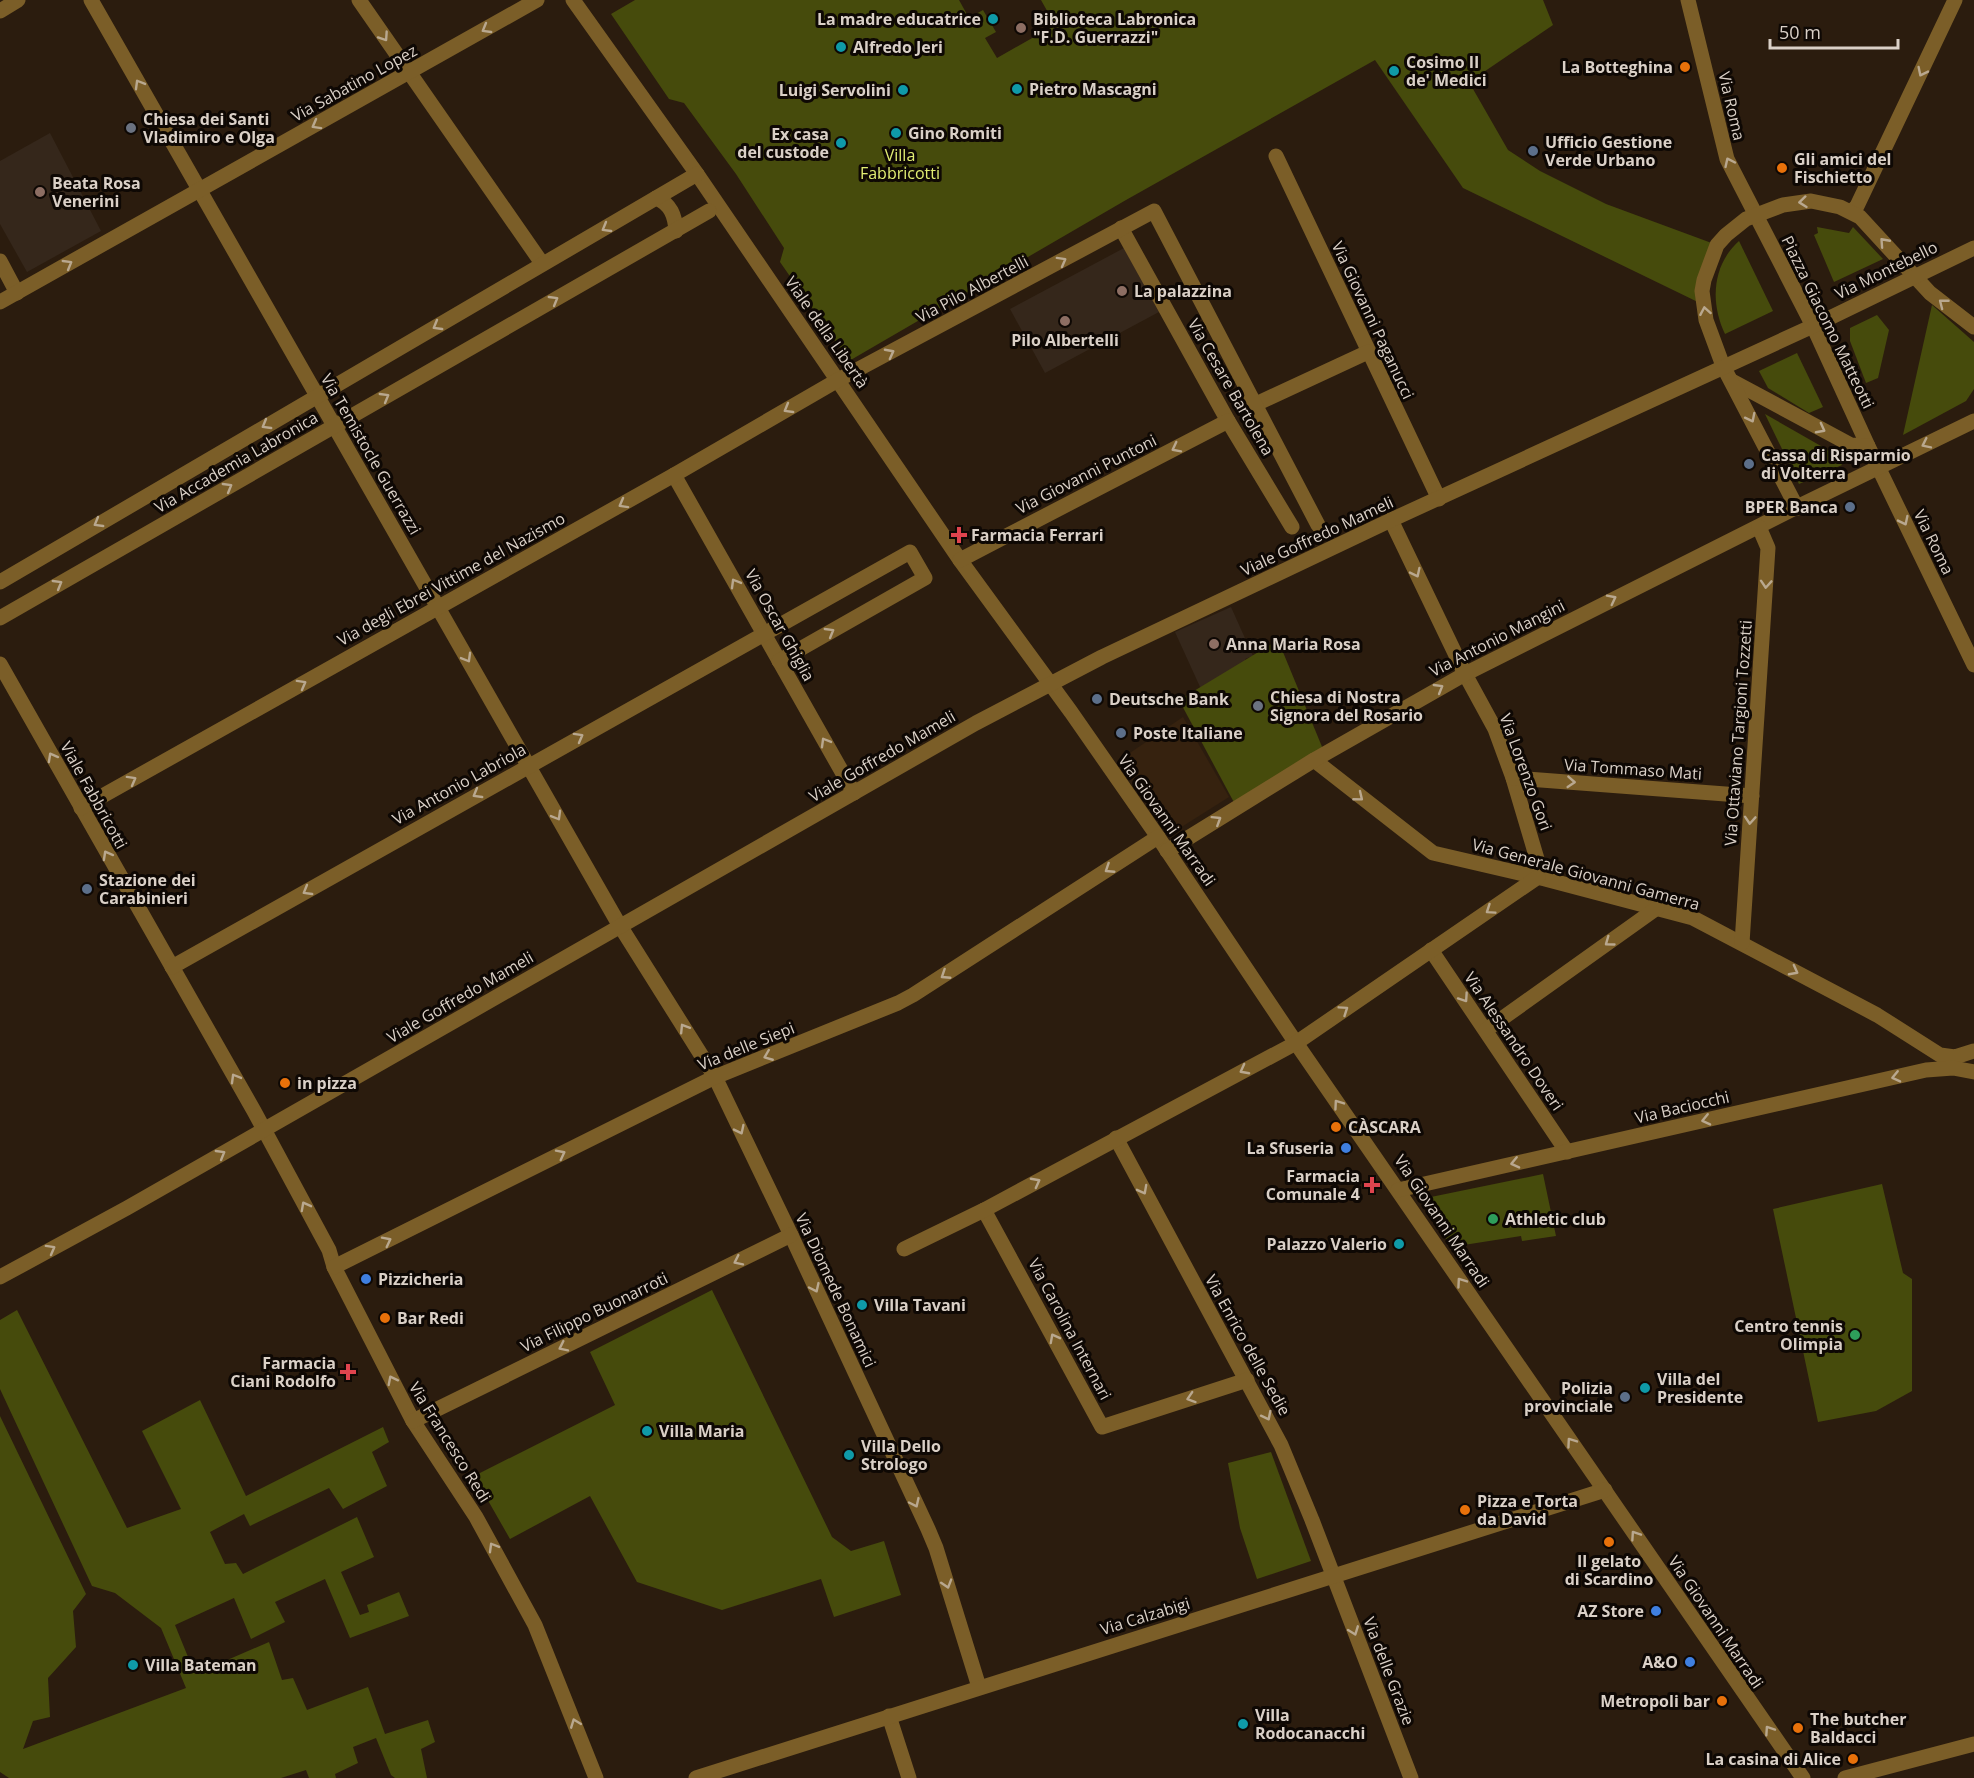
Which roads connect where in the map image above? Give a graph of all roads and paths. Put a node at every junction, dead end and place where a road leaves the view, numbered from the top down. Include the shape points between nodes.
1 (18, 0) edge
2 (91, 0) edge
3 (359, 0) edge
4 (537, 0) edge
5 (1688, 0) edge
6 (1956, 0) edge
7 (578, 1) edge
8 (0, 11) edge
9 (410, 72) junction
10 (1276, 156) dead end
11 (697, 174) junction
12 (199, 190) junction
13 (656, 198) junction
14 (709, 211) dead end
15 (1852, 211) junction
16 (1755, 214) junction
17 (1121, 228) junction
18 (676, 231) junction
19 (1974, 248) edge
20 (539, 259) dead end
21 (0, 261) edge
22 (1914, 276) junction
23 (17, 293) junction
24 (0, 302) edge
25 (1813, 326) junction
26 (1974, 327) edge
27 (1368, 351) junction
28 (1723, 366) junction
29 (838, 380) junction
30 (1732, 381) junction
31 (317, 396) junction
32 (1256, 404) junction
33 (1974, 409) edge
34 (1228, 421) junction
35 (1967, 424) edge
36 (335, 427) junction
37 (1868, 446) junction
38 (1878, 468) junction
39 (674, 475) junction
40 (1439, 499) junction
41 (1794, 509) junction
42 (1391, 520) junction
43 (1318, 525) dead end
44 (1292, 527) dead end
45 (1758, 527) junction
46 (960, 560) junction
47 (0, 582) edge
48 (438, 607) junction
49 (1, 616) edge
50 (764, 634) junction
51 (779, 661) junction
52 (0, 664) edge
53 (1974, 664) edge
54 (1465, 674) junction
55 (1051, 685) junction
56 (1314, 760) junction
57 (528, 766) junction
58 (1513, 778) junction
59 (854, 793) junction
60 (1752, 796) junction
61 (81, 808) junction
62 (1158, 837) junction
63 (1167, 851) junction
64 (1538, 877) junction
65 (1657, 908) junction
66 (621, 926) junction
67 (1742, 943) junction
68 (1431, 950) junction
69 (172, 967) junction
70 (1486, 1030) junction
71 (1296, 1043) junction
72 (1923, 1044) junction
73 (1974, 1050) edge
74 (1926, 1070) junction
75 (1974, 1072) edge
76 (715, 1077) junction
77 (263, 1130) junction
78 (1116, 1138) junction
79 (1567, 1152) junction
80 (1398, 1190) junction
81 (984, 1210) junction
82 (791, 1235) junction
83 (904, 1249) dead end
84 (334, 1267) junction
85 (0, 1277) edge
86 (1247, 1380) junction
87 (413, 1421) junction
88 (1605, 1490) junction
89 (1333, 1576) junction
90 (979, 1687) junction
91 (889, 1716) junction
92 (1974, 1744) edge
93 (596, 1778) edge
94 (696, 1778) edge
95 (909, 1778) edge
96 (1411, 1778) edge
97 (1803, 1778) edge
98 (1845, 1778) edge

1 - 8 street
12 -> 2 street, Via Temistocle Guerrazzi
3 -> 9 street
4 -> 9 street, Via Sabatino Lopez
16 -> 5 street, Via Roma via 1723,147
6 -> 15 street
7 - 11 street, Viale della Libertà
9 -> 12 street, Via Sabatino Lopez
9 - 20 street
10 - 27 street, Via Giovanni Paganucci
11 - 13 street, Via Accademia Labronica
11 - 29 street, Viale della Libertà
23 -> 12 street, Via Sabatino Lopez
12 - 31 street, Via Temistocle Guerrazzi
13 - 18 street via 667,203 675,218
13 -> 31 street, Via Accademia Labronica
14 - 18 street, Via Accademia Labronica
15 -> 16 street via 1812,201
22 -> 15 street
16 - 25 street, Piazza Giacomo Matteotti
28 -> 16 street via 1706,320 1704,280 1717,245
29 -> 17 street, Via Pilo Albertelli
17 - 32 street, Via Cesare Bartolena via 1154,211
17 - 34 street, Via Cesare Bartolena
36 -> 18 street, Via Accademia Labronica
19 - 22 street, Via Montebello
21 - 23 street
22 - 25 street, Via Montebello
26 -> 22 street
23 - 24 street, Via Sabatino Lopez
25 - 28 street, Viale Goffredo Mameli
25 - 37 street, Piazza Giacomo Matteotti
27 - 32 street
27 - 40 street, Via Giovanni Paganucci
28 - 30 street
28 - 40 street, Viale Goffredo Mameli
29 -> 39 street, Via degli Ebrei Vittime del Nazismo
29 - 46 street, Viale della Libertà
30 -> 37 street via 1851,445
30 -> 41 street
31 - 36 street, Via Temistocle Guerrazzi
31 -> 47 street, Via Accademia Labronica
32 - 43 street, Via Cesare Bartolena
33 - 35 street
34 - 44 street, Via Cesare Bartolena
34 -> 46 street, Via Giovanni Puntoni
35 -> 38 street
36 - 48 street, Via Temistocle Guerrazzi
49 -> 36 street, Via Accademia Labronica
37 - 38 street, Piazza Giacomo Matteotti
38 - 41 street
38 -> 53 street, Via Roma
39 -> 48 street, Via degli Ebrei Vittime del Nazismo
50 -> 39 street, Via Oscar Ghiglia
40 - 42 street, Viale Goffredo Mameli
41 - 45 street, Via Antonio Mangini
42 -> 54 street, Via Lorenzo Gori
42 - 55 street, Viale Goffredo Mameli
54 -> 45 street, Via Antonio Mangini
45 -> 60 street, Via Ottaviano Targioni Tozzetti via 1768,548
46 - 55 street, Viale della Libertà
48 -> 57 street, Via Temistocle Guerrazzi
61 -> 48 street, Via degli Ebrei Vittime del Nazismo
50 - 51 street, Via Oscar Ghiglia
51 -> 50 street, Via Antonio Labriola via 925,578 910,552
57 -> 50 street, Via Antonio Labriola
59 -> 51 street, Via Oscar Ghiglia
61 -> 52 street, Viale Fabbricotti
56 -> 54 street, Via Antonio Mangini
54 - 58 street, Via Lorenzo Gori via 1495,729
55 - 59 street, Viale Goffredo Mameli
55 - 62 street, Via Giovanni Marradi
63 -> 56 street, Via Antonio Mangini
56 -> 64 street, Via Generale Giovanni Gamerra via 1433,853
57 -> 66 street, Via Temistocle Guerrazzi
57 -> 69 street, Via Antonio Labriola
58 -> 60 street, Via Tommaso Mati
58 - 64 street, Via Lorenzo Gori via 1537,859
59 - 66 street, Viale Goffredo Mameli
60 -> 67 street, Via Ottaviano Targioni Tozzetti
69 -> 61 street, Viale Fabbricotti
62 - 63 street, Via Giovanni Marradi
62 -> 76 street, Via delle Siepi via 913,995
63 - 71 street, Via Giovanni Marradi
64 - 65 street, Via Generale Giovanni Gamerra
64 -> 68 street
65 - 67 street, Via Generale Giovanni Gamerra via 1693,918
65 -> 70 street
76 -> 66 street, Via Diomede Bonamici
66 - 77 street, Viale Goffredo Mameli
67 -> 72 street, Via Generale Giovanni Gamerra
68 -> 70 street, Via Alessandro Doveri
71 -> 68 street
77 -> 69 street, Viale Fabbricotti
70 - 79 street, Via Alessandro Doveri
71 -> 78 street
80 -> 71 street, Via Giovanni Marradi
72 - 73 street, Via Generale Giovanni Gamerra via 1950,1057
72 - 74 street
74 - 75 street, Via Baciocchi via 1953,1068
74 -> 79 street, Via Baciocchi
76 -> 82 street, Via Diomede Bonamici
84 -> 76 street, Via delle Siepi
84 -> 77 street, Via Francesco Redi via 329,1250
85 -> 77 street, Viale Goffredo Mameli
81 -> 78 street
78 -> 86 street, Via Enrico delle Sedie
79 -> 80 street, Via Baciocchi
88 -> 80 street, Via Giovanni Marradi
81 - 83 street
86 -> 81 street, Via Carolina Internari via 1102,1427
82 -> 87 street, Via Filippo Buonarroti
82 -> 90 street, Via Diomede Bonamici via 936,1548
87 -> 84 street, Via Francesco Redi
86 -> 89 street, Via Enrico delle Sedie via 1297,1481
93 -> 87 street, Via Francesco Redi via 536,1625 476,1517
88 - 89 street, Via Calzabigi
97 -> 88 street, Via Giovanni Marradi
89 - 90 street, Via Calzabigi
89 -> 96 street, Via delle Grazie
90 - 91 street, Via Calzabigi
91 - 94 street, Via Calzabigi
91 - 95 street
92 - 98 street

